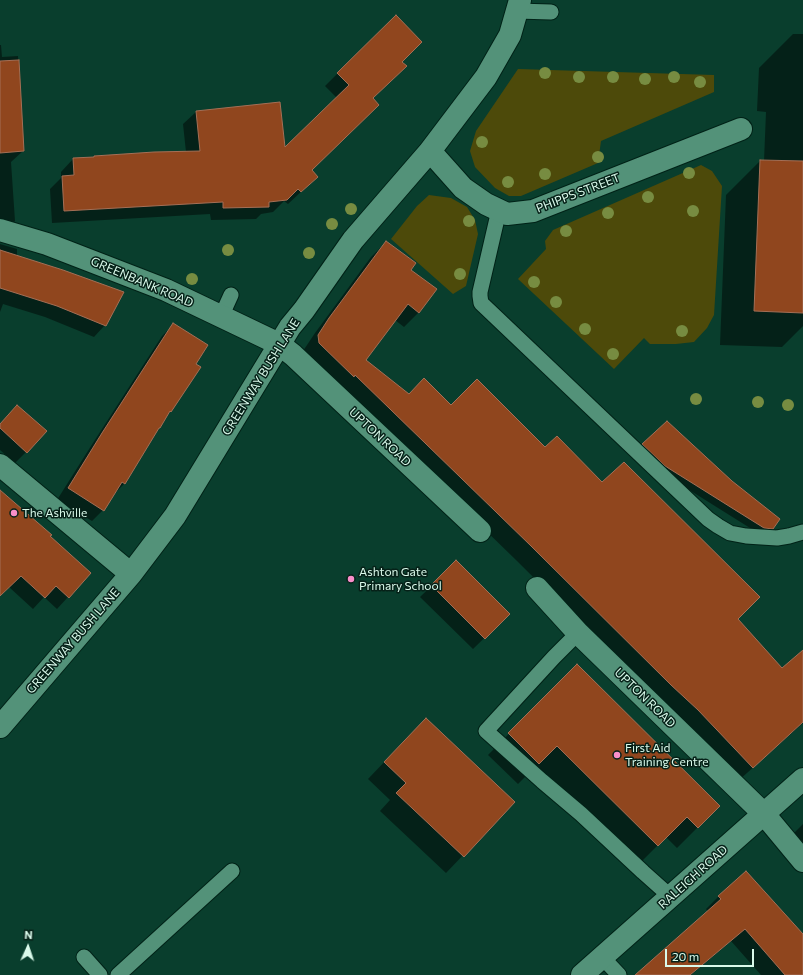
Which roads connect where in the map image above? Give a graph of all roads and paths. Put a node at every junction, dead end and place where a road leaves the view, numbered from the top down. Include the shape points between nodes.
1 (518, 5) edge
2 (551, 12) dead end
3 (741, 129) dead end
4 (430, 151) junction
5 (499, 210) junction
6 (0, 230) edge
7 (231, 295) dead end
8 (221, 317) junction
9 (279, 344) junction
10 (0, 465) edge
11 (480, 531) dead end
12 (803, 532) edge
13 (131, 574) junction
14 (537, 588) dead end
15 (578, 633) junction
16 (0, 727) edge
17 (803, 779) edge
18 (764, 814) junction
19 (803, 861) edge
20 (232, 871) dead end
21 (671, 896) junction
22 (84, 957) dead end
23 (602, 957) junction
24 (100, 975) edge
25 (118, 975) edge
26 (582, 975) edge
27 (619, 975) edge

1 - 2 lane
1 - 4 street, GREENWAY BUSH LANE via 510,34 486,77
3 - 5 street, PHIPPS STREET via 533,211 507,214
4 - 5 street, PHIPPS STREET via 463,188
4 - 9 street, GREENWAY BUSH LANE via 354,240
5 - 12 lane via 480,292 481,302 708,520 730,533 746,536 777,538
6 - 8 street, GREENBANK ROAD via 47,244 166,290
7 - 8 lane
8 - 9 street, GREENBANK ROAD
9 - 11 street, UPTON ROAD
9 - 13 street, GREENWAY BUSH LANE via 175,516
10 - 13 street
13 - 16 street, GREENWAY BUSH LANE
14 - 15 street, UPTON ROAD
15 - 18 street, UPTON ROAD
15 - 21 lane via 486,731
17 - 18 street, RALEIGH ROAD
18 - 19 street, UPTON ROAD
18 - 21 street, RALEIGH ROAD
20 - 25 lane
21 - 23 street, RALEIGH ROAD
22 - 24 lane
23 - 26 street, RALEIGH ROAD
23 - 27 lane

